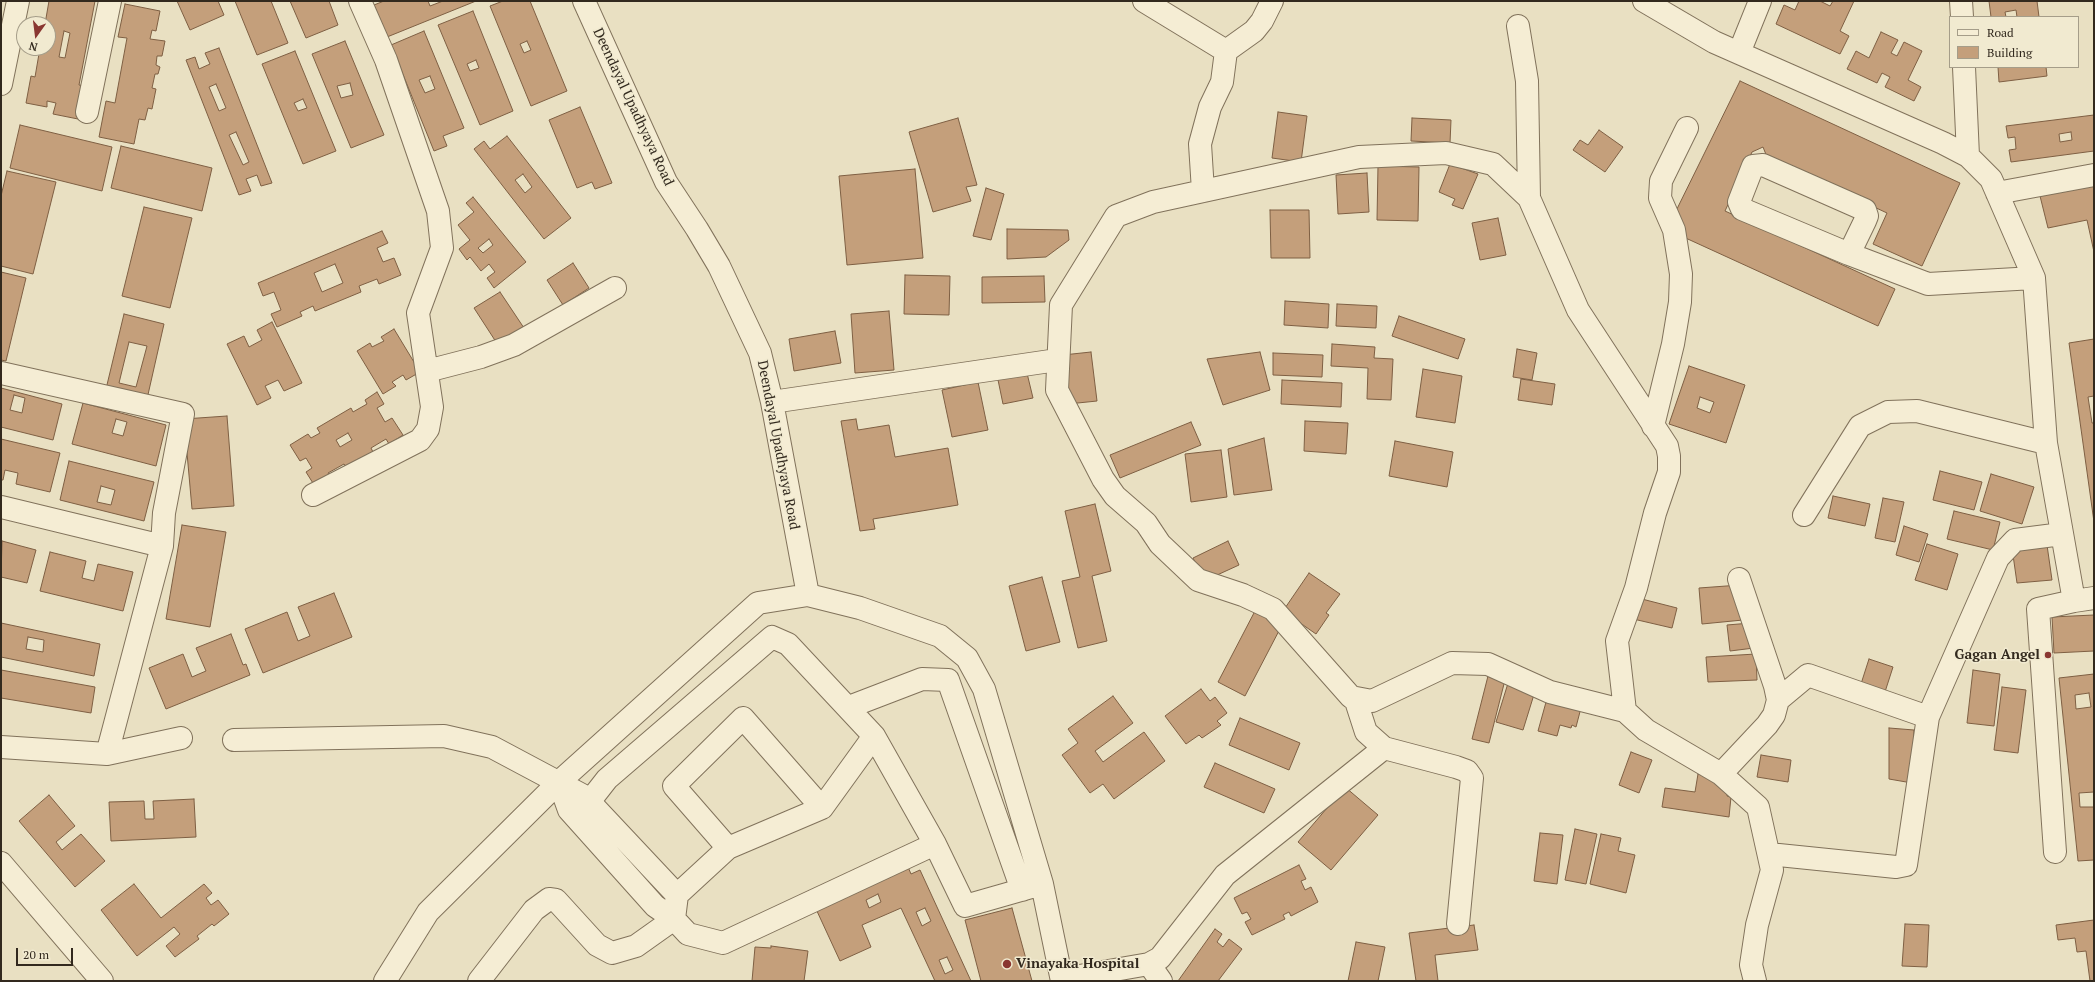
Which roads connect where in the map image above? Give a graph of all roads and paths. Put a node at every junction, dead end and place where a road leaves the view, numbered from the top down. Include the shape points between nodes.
1 (18, 1) edge
2 (110, 1) edge
3 (360, 1) edge
4 (584, 1) edge
5 (1144, 1) edge
6 (1272, 1) edge
7 (1644, 1) edge
8 (1760, 1) edge
9 (1961, 1) edge
10 (1962, 16) edge
11 (1518, 26) dead end
12 (1226, 51) junction
13 (1739, 53) junction
14 (1964, 68) edge
15 (1, 84) edge
16 (87, 112) dead end
17 (1687, 128) dead end
18 (1968, 156) junction
19 (2094, 175) edge
20 (1203, 191) junction
21 (1997, 193) junction
22 (1529, 198) junction
23 (1849, 254) junction
24 (2034, 278) junction
25 (615, 288) dead end
26 (1057, 360) junction
27 (427, 371) junction
28 (1, 373) edge
29 (772, 402) junction
30 (1653, 426) junction
31 (2046, 442) junction
32 (313, 495) dead end
33 (1, 507) edge
34 (1804, 515) dead end
35 (2062, 534) junction
36 (162, 546) junction
37 (1739, 579) dead end
38 (808, 595) junction
39 (2084, 600) edge
40 (1355, 698) junction
41 (1778, 700) junction
42 (848, 707) junction
43 (1625, 711) junction
44 (1928, 716) junction
45 (874, 736) junction
46 (181, 738) dead end
47 (234, 740) dead end
48 (1, 747) edge
49 (1384, 748) junction
50 (107, 754) junction
51 (1721, 774) junction
52 (559, 782) junction
53 (589, 802) junction
54 (822, 808) junction
55 (935, 844) junction
56 (728, 848) junction
57 (2055, 852) dead end
58 (1769, 854) junction
59 (1, 863) edge
60 (1042, 884) junction
61 (1022, 890) junction
62 (677, 895) junction
63 (674, 919) junction
64 (1458, 924) dead end
65 (1155, 973) edge
66 (1062, 980) edge
67 (102, 981) edge
68 (385, 981) edge
69 (479, 981) edge
70 (1755, 981) edge

1 - 15 street
2 - 16 street
3 - 27 street via 386,60 438,211 442,248 418,313
4 - 29 street, Deendayal Upadhyaya Road via 666,182 719,266 760,353
5 - 12 street
6 - 12 street via 1254,31
7 - 13 street via 1714,42
8 - 13 street
9 - 10 street
11 - 22 street via 1527,81
12 - 20 street via 1222,82 1210,107 1200,144
13 - 18 street
14 - 18 street
17 - 30 street via 1661,181 1660,198 1674,230 1681,281 1673,344
18 - 21 street via 1991,179
19 - 21 street
20 - 22 street via 1359,157 1446,153 1493,164
20 - 26 street via 1153,202 1116,216 1061,305
21 - 24 street
22 - 30 street via 1578,310
23 - 23 street via 1742,209 1739,202 1753,166 1763,165 1865,210 1867,216
23 - 24 street via 1928,284
24 - 31 street
25 - 27 street via 514,345 481,357
26 - 29 street
26 - 40 street via 1057,390 1103,479 1115,496 1146,523 1160,544 1198,580 1243,594 1273,609
27 - 32 street via 432,407 428,429 420,440
28 - 36 street via 183,414 164,513
29 - 38 street, Deendayal Upadhyaya Road
30 - 43 street via 1666,446 1669,472 1655,513 1636,588 1617,640
31 - 34 street via 1916,411 1888,412 1860,426
31 - 35 street
33 - 36 street
35 - 39 street
35 - 44 street via 2015,540 1998,558
36 - 50 street
37 - 41 street
38 - 52 street via 758,604
38 - 60 street via 860,608 940,636 967,658 984,689
39 - 57 street via 2038,609
40 - 43 street via 1372,701 1452,663 1488,664 1550,692
40 - 49 street via 1366,732
41 - 44 street via 1808,675
41 - 51 street via 1774,715 1767,725
42 - 45 street
42 - 53 street via 788,644 772,638 607,779
42 - 61 street via 922,679 948,680
43 - 51 street via 1646,730
44 - 58 street via 1906,865 1896,867
45 - 54 street
45 - 55 street
46 - 50 street
47 - 52 street via 444,736 492,747
48 - 50 street
49 - 64 street via 1456,767 1467,771 1472,778
49 - 65 street via 1225,875 1160,958
51 - 58 street via 1758,807
52 - 53 street via 584,796
52 - 63 street via 569,810 655,906
52 - 68 street via 428,912
53 - 62 street
54 - 56 street
54 - 56 street via 744,718 674,786
55 - 61 street via 965,906
55 - 63 street via 722,942 688,934
56 - 62 street
58 - 70 street via 1772,870 1757,926 1751,965
59 - 67 street
60 - 61 street
60 - 66 street
62 - 63 street
63 - 69 street via 636,946 612,953 597,945 556,900 548,899 534,910
65 - 66 street

